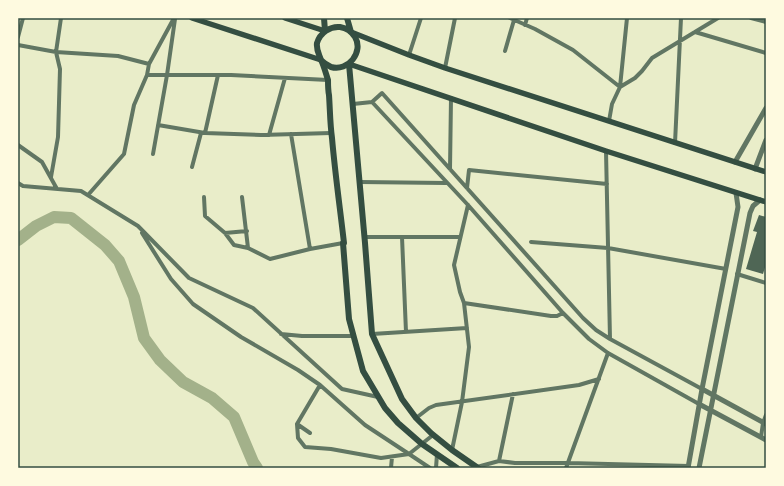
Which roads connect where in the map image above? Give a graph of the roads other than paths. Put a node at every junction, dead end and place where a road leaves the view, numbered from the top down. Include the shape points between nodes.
1 (23, 18) edge
2 (60, 18) edge
3 (175, 18) edge
4 (192, 18) edge
5 (285, 18) edge
6 (324, 18) edge
7 (348, 18) edge
8 (420, 18) edge
9 (455, 18) edge
10 (527, 18) edge
11 (627, 18) edge
12 (681, 18) edge
13 (716, 18) edge
14 (750, 18) edge
15 (512, 19) edge
16 (766, 22) edge
17 (525, 25) junction
18 (325, 31) junction
19 (351, 32) junction
20 (695, 32) junction
21 (18, 37) edge
22 (681, 40) junction
23 (18, 46) edge
24 (505, 50) dead end
25 (56, 52) junction
26 (766, 53) edge
27 (409, 56) junction
28 (321, 60) junction
29 (149, 64) junction
30 (349, 64) junction
31 (445, 68) junction
32 (147, 75) junction
33 (167, 75) junction
34 (218, 75) junction
35 (285, 78) junction
36 (328, 80) junction
37 (620, 87) junction
38 (450, 98) junction
39 (372, 102) junction
40 (353, 104) junction
41 (766, 108) edge
42 (609, 121) junction
43 (158, 125) junction
44 (203, 133) junction
45 (331, 133) junction
46 (291, 134) junction
47 (269, 135) junction
48 (766, 140) edge
49 (675, 143) junction
50 (18, 145) edge
51 (606, 151) junction
52 (153, 154) dead end
53 (735, 162) junction
54 (192, 167) dead end
55 (755, 169) junction
56 (450, 170) junction
57 (766, 172) edge
58 (51, 177) junction
59 (360, 182) junction
60 (18, 183) edge
61 (446, 183) junction
62 (606, 184) junction
63 (467, 188) junction
64 (58, 189) junction
65 (736, 193) junction
66 (88, 195) junction
67 (204, 197) dead end
68 (242, 197) dead end
69 (763, 201) edge
70 (468, 205) junction
71 (138, 226) junction
72 (247, 231) junction
73 (225, 233) junction
74 (460, 236) junction
75 (365, 237) junction
76 (402, 237) junction
77 (531, 242) dead end
78 (343, 243) junction
79 (248, 248) junction
80 (608, 248) junction
81 (310, 249) junction
82 (726, 269) junction
83 (737, 274) junction
84 (766, 283) edge
85 (464, 303) junction
86 (563, 314) junction
87 (467, 328) junction
88 (406, 332) junction
89 (281, 334) junction
90 (372, 334) junction
91 (354, 336) junction
92 (610, 339) junction
93 (608, 353) junction
94 (599, 379) junction
95 (320, 385) junction
96 (702, 389) junction
97 (513, 394) junction
98 (713, 395) junction
99 (378, 397) junction
100 (462, 402) junction
101 (699, 404) junction
102 (710, 409) junction
103 (766, 415) edge
104 (416, 418) junction
105 (297, 424) junction
106 (765, 424) edge
107 (310, 433) dead end
108 (433, 435) junction
109 (761, 437) junction
110 (766, 440) edge
111 (422, 444) junction
112 (452, 450) junction
113 (409, 454) junction
114 (437, 454) junction
115 (392, 457) junction
116 (499, 461) junction
117 (568, 463) junction
118 (688, 467) edge
119 (391, 468) edge
120 (430, 468) edge
121 (436, 468) edge
122 (457, 468) edge
123 (477, 468) edge
124 (566, 468) edge
125 (698, 468) edge

1 - 21 street
2 - 25 street
3 - 29 street
3 - 33 street
4 - 28 main road
5 - 18 main road
6 - 18 main road
7 - 19 main road
8 - 27 street
9 - 31 street
10 - 17 street
11 - 37 street
12 - 22 street
13 - 20 street
14 - 16 street
15 - 17 street
15 - 24 street
17 - 37 street via 573,50
18 - 19 main road via 341,27
18 - 28 main road via 320,35 317,48
19 - 27 main road
19 - 30 main road via 357,42 357,48
20 - 22 street
20 - 26 street
22 - 37 street via 652,58 635,78
22 - 49 street
23 - 25 street
25 - 29 street via 118,56
25 - 58 street via 60,70 58,137
27 - 31 main road
28 - 30 main road via 337,68
28 - 36 main road
29 - 32 street
30 - 38 main road
30 - 40 main road
31 - 42 main road
32 - 33 street
32 - 66 street via 134,105 124,154
33 - 34 street
33 - 43 street
34 - 35 street
34 - 44 street
35 - 36 street
35 - 47 street
36 - 45 main road
37 - 42 street via 612,104
38 - 51 main road
38 - 56 street
39 - 40 street
39 - 56 street via 382,93
39 - 61 street
40 - 59 main road
41 - 53 street
42 - 49 main road
43 - 44 street
43 - 52 street
44 - 47 street
44 - 54 street
45 - 46 street
45 - 78 main road
46 - 47 street
46 - 81 street
48 - 55 street
49 - 53 main road
50 - 58 street via 42,162
51 - 62 street
51 - 65 main road
53 - 55 main road
55 - 57 main road
56 - 63 street
58 - 64 street
59 - 61 street
59 - 75 main road
60 - 64 street via 23,186
61 - 70 street
62 - 63 street via 469,170
62 - 80 street
63 - 92 street via 583,318
64 - 66 street via 81,191
65 - 69 main road
65 - 82 street via 738,207
66 - 71 street
67 - 73 street via 205,216
68 - 72 street
69 - 83 street via 753,206 750,213
70 - 74 street
70 - 86 street
71 - 89 street via 189,278 253,308
71 - 95 street via 171,279 193,304 241,337
72 - 73 street
72 - 79 street
73 - 79 street via 234,245
74 - 76 street
74 - 85 street via 454,265
75 - 76 street
75 - 90 main road
76 - 88 street
77 - 80 street
78 - 81 street
78 - 91 main road via 349,319
79 - 81 street via 270,258
80 - 82 street
80 - 92 street
82 - 96 street
83 - 84 street
83 - 98 street
85 - 86 street via 551,316
85 - 87 street
86 - 93 street
87 - 88 street
87 - 100 street via 469,348
88 - 90 street
89 - 91 street
89 - 99 street via 342,389
90 - 104 main road via 402,399
91 - 99 main road via 363,371
92 - 96 street
93 - 94 street
93 - 101 street
94 - 97 street via 579,385
94 - 117 street
95 - 105 street
95 - 113 street via 364,425
96 - 98 street
96 - 101 street
97 - 100 street
97 - 116 street
98 - 102 street
98 - 106 street
99 - 111 main road via 398,423
100 - 104 street via 436,405
100 - 112 street
101 - 102 street
101 - 118 street
102 - 109 street
102 - 125 street
103 - 106 street
104 - 108 main road
105 - 107 street
105 - 115 street via 298,438 305,447 381,458
106 - 109 street
108 - 111 street
108 - 112 main road
109 - 110 street
111 - 113 street
111 - 114 main road
112 - 123 main road
113 - 115 street
113 - 120 street
114 - 121 street
114 - 122 main road
115 - 119 street
116 - 117 street
116 - 123 street
117 - 118 street
117 - 124 street

